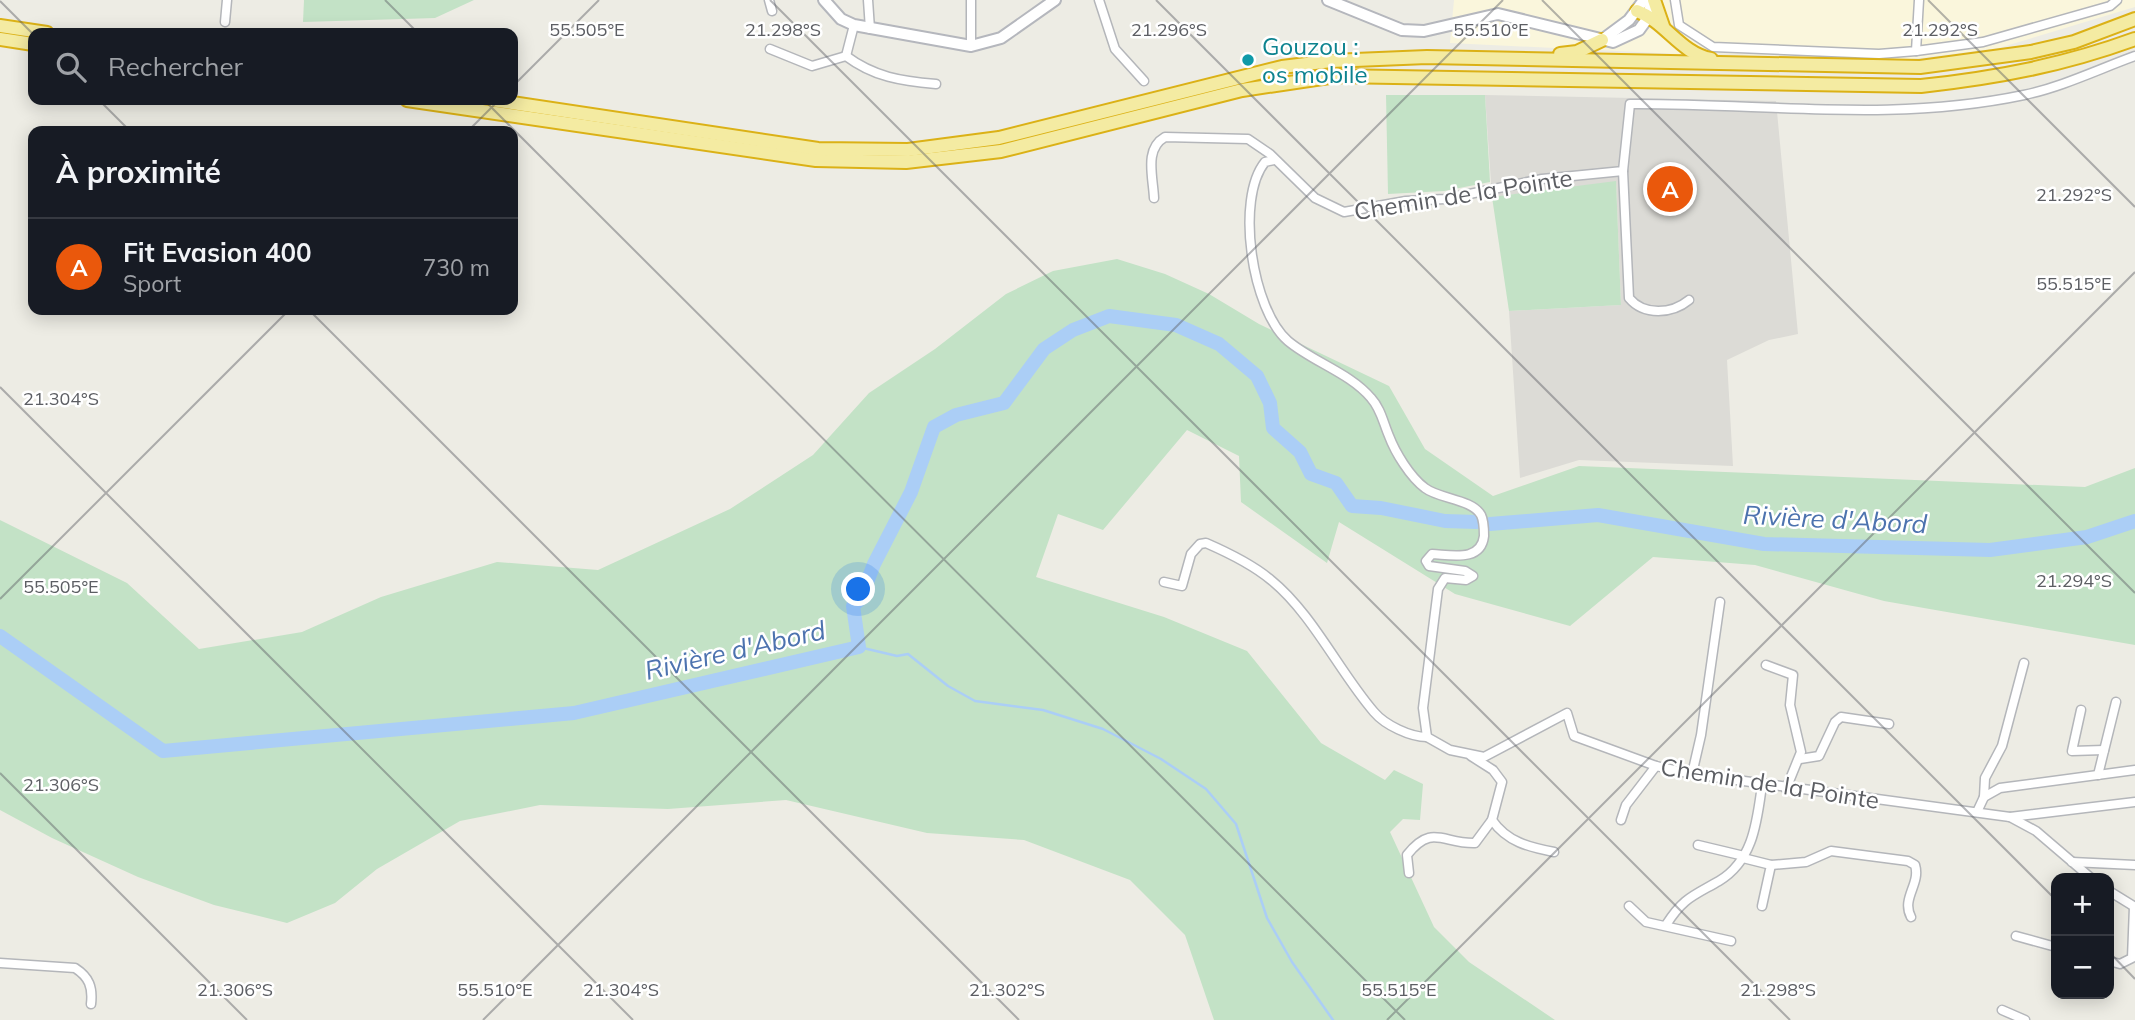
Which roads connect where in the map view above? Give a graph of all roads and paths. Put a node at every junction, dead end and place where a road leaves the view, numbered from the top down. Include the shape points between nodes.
1 (227, 0) edge
2 (769, 0) edge
3 (824, 0) edge
4 (867, 0) edge
5 (971, 0) edge
6 (1055, 0) edge
7 (1099, 0) edge
8 (1328, 0) edge
9 (1653, 0) edge
10 (1675, 0) edge
11 (1919, 0) edge
12 (2118, 0) edge
13 (1643, 9) edge
14 (772, 10) dead end
15 (2135, 19) edge
16 (225, 22) dead end
17 (854, 25) junction
18 (0, 26) edge
19 (1663, 26) junction
20 (870, 29) junction
21 (28, 30) edge
22 (0, 38) edge
23 (2135, 39) edge
24 (1602, 40) junction
25 (28, 43) edge
26 (971, 46) junction
27 (770, 49) dead end
28 (1916, 51) junction
29 (846, 56) junction
30 (2135, 56) edge
31 (1427, 57) junction
32 (1893, 68) junction
33 (1144, 81) dead end
34 (936, 84) dead end
35 (518, 104) edge
36 (441, 105) edge
37 (1274, 160) junction
38 (1623, 171) junction
39 (1154, 198) dead end
40 (1689, 300) dead end
41 (1164, 582) dead end
42 (1720, 602) dead end
43 (2024, 663) dead end
44 (1766, 665) dead end
45 (2116, 702) dead end
46 (2081, 710) dead end
47 (1889, 724) dead end
48 (1427, 737) junction
49 (2104, 750) junction
50 (1468, 755) junction
51 (1800, 759) junction
52 (1656, 766) junction
53 (2135, 770) edge
54 (1692, 774) junction
55 (2098, 775) junction
56 (1762, 785) junction
57 (1786, 789) junction
58 (1984, 797) junction
59 (2135, 802) edge
60 (1977, 812) junction
61 (2010, 817) junction
62 (1492, 820) junction
63 (1621, 820) dead end
64 (1698, 845) dead end
65 (1554, 852) dead end
66 (1744, 857) junction
67 (2070, 862) junction
68 (1771, 865) junction
69 (2135, 865) edge
70 (1409, 873) dead end
71 (2084, 873) edge
72 (2114, 894) edge
73 (1629, 906) dead end
74 (1762, 906) dead end
75 (2134, 907) edge
76 (1911, 917) dead end
77 (1666, 925) junction
78 (2016, 936) dead end
79 (1731, 941) dead end
80 (2051, 946) edge
81 (2114, 962) edge
82 (0, 963) edge
83 (91, 1003) dead end
84 (2002, 1010) dead end
85 (2025, 1020) edge

1 - 16 street
2 - 14 street
3 - 17 main road via 841,19
4 - 20 street
5 - 26 street
6 - 26 main road via 1001,38
7 - 33 street via 1119,57
8 - 24 main road via 1402,30 1424,31 1498,14
9 - 13 main road
9 - 19 highway
10 - 28 street via 1679,25 1713,47 1879,54
11 - 28 street
12 - 28 street via 2018,33
13 - 19 highway
13 - 24 main road via 1639,30 1630,37
15 - 32 highway via 2074,41 2003,58
17 - 20 main road
17 - 29 street
18 - 21 highway
19 - 32 highway via 1688,50 1718,61
20 - 26 main road
22 - 25 highway
23 - 36 highway via 2080,59 2007,76 1921,86 1336,76 1242,90 1001,151 906,162 816,160
24 - 31 highway via 1565,53
27 - 29 street via 812,66
29 - 34 street via 887,78
30 - 38 street via 2027,95 1917,109 1815,112 1630,104
31 - 32 highway
31 - 35 highway via 1282,67 999,138 908,150 818,149
37 - 38 street, Chemin de la Pointe via 1315,198 1349,212
37 - 39 street, Chemin de la Pointe via 1248,139 1166,137 1156,142 1152,151
37 - 48 street via 1265,162 1256,177 1249,223 1259,285 1275,324 1286,339 1373,399 1396,451 1425,488 1474,508 1484,522 1478,551 1472,555 1432,554 1426,561 1429,566 1465,570 1473,576 1445,578 1438,589 1423,708
38 - 40 street via 1629,298 1662,312
41 - 48 street via 1182,586 1191,554 1200,544 1238,558 1277,585 1374,712 1395,727
42 - 54 street
43 - 58 street via 2002,746 1985,778
44 - 51 street via 1793,675 1790,705
45 - 49 street
46 - 49 street via 2072,751
47 - 51 street via 1841,717 1819,756
48 - 50 street
49 - 55 street
50 - 52 street, Chemin de la Pointe via 1493,754 1567,713 1574,736
50 - 62 street via 1493,769 1502,782
51 - 57 street
52 - 54 street, Chemin de la Pointe
52 - 63 street
53 - 55 street
54 - 56 street, Chemin de la Pointe
55 - 58 street via 2000,788
56 - 57 street, Chemin de la Pointe
56 - 66 street via 1755,833
57 - 60 street, Chemin de la Pointe
58 - 60 street
59 - 61 street
60 - 61 street, Chemin de la Pointe
61 - 67 street, Chemin de la Pointe via 2036,831
62 - 65 street via 1516,841
62 - 70 street via 1475,843 1458,844 1434,835 1421,840 1407,855
64 - 66 street
66 - 68 street
66 - 77 street via 1721,880 1688,896
67 - 69 street
67 - 71 street, Chemin de la Pointe
68 - 74 street
68 - 76 street via 1806,862 1831,851 1909,861 1917,871 1907,902
72 - 75 street
73 - 77 street via 1646,922
75 - 81 street via 2132,958
77 - 79 street
78 - 80 street
82 - 83 street via 75,968 90,982
84 - 85 street

